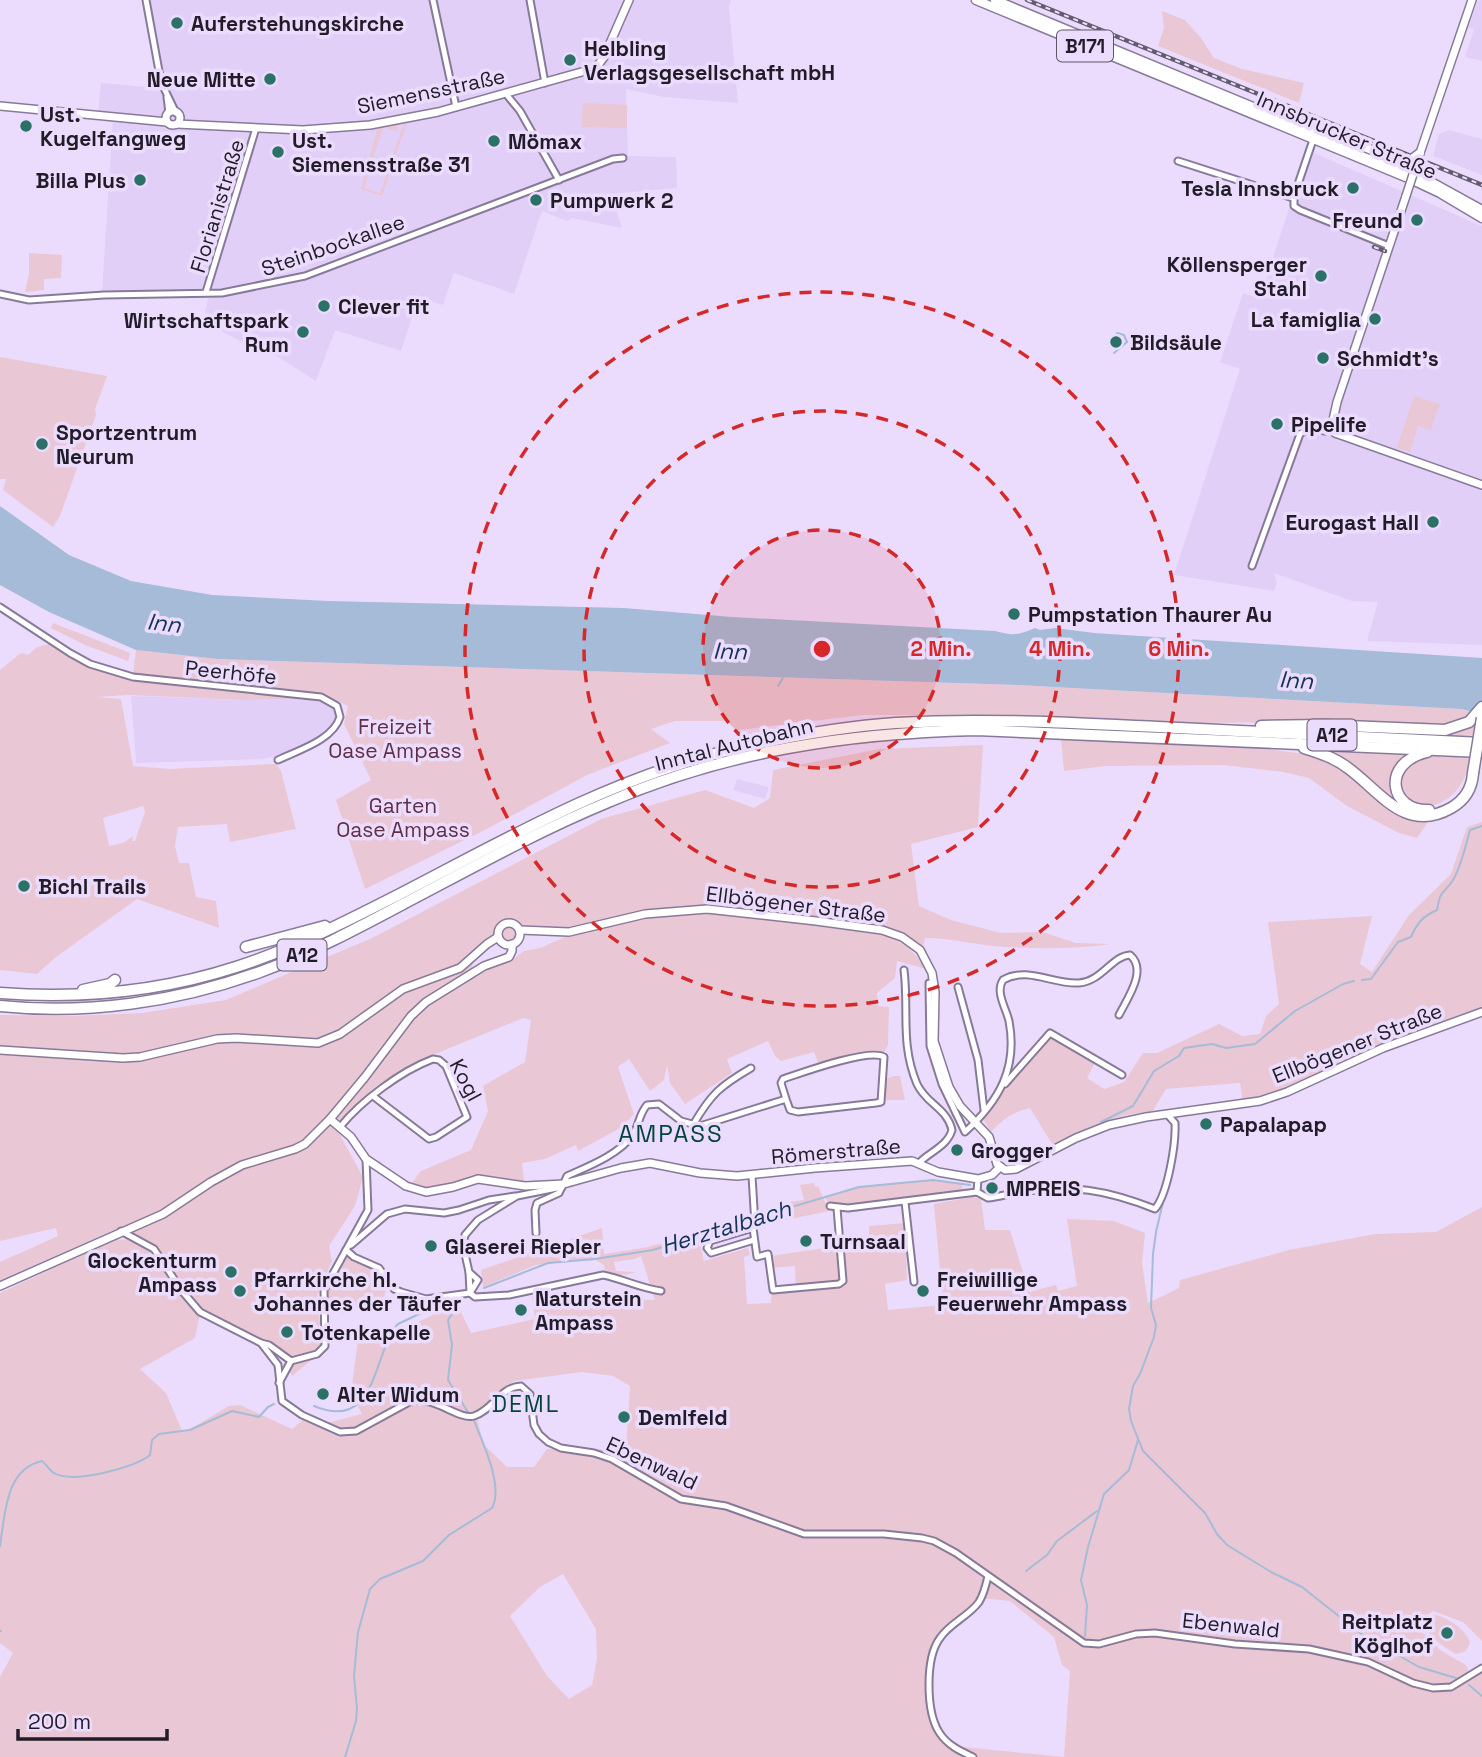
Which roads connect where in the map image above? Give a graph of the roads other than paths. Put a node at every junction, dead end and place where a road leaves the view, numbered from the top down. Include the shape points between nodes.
1 (146, 0) edge
2 (433, 0) edge
3 (530, 0) edge
4 (629, 0) edge
5 (976, 0) edge
6 (995, 0) edge
7 (1472, 0) edge
8 (545, 83) junction
9 (514, 92) junction
10 (506, 94) junction
11 (0, 106) edge
12 (456, 107) junction
13 (520, 111) junction
14 (172, 118) junction
15 (1282, 119) junction
16 (256, 128) junction
17 (1315, 136) junction
18 (1421, 149) junction
19 (622, 159) dead end
20 (1178, 161) dead end
21 (559, 180) junction
22 (1293, 198) junction
23 (1482, 211) edge
24 (1482, 218) edge
25 (1389, 246) junction
26 (206, 292) junction
27 (0, 294) edge
28 (1331, 429) junction
29 (1482, 485) edge
30 (1252, 566) dead end
31 (0, 607) edge
32 (1482, 707) edge
33 (1482, 718) edge
34 (1215, 730) junction
35 (1288, 743) junction
36 (1482, 743) edge
37 (1438, 750) junction
38 (1482, 752) edge
39 (720, 758) junction
40 (278, 760) dead end
41 (703, 763) junction
42 (1473, 773) junction
43 (352, 919) junction
44 (520, 930) junction
45 (498, 937) junction
46 (512, 944) junction
47 (246, 947) dead end
48 (904, 970) dead end
49 (115, 979) dead end
50 (929, 983) dead end
51 (958, 988) dead end
52 (0, 993) edge
53 (62, 996) junction
54 (0, 1006) edge
55 (1482, 1012) edge
56 (1119, 1016) dead end
57 (0, 1051) edge
58 (751, 1068) dead end
59 (1122, 1075) dead end
60 (1005, 1084) junction
61 (373, 1096) junction
62 (786, 1099) junction
63 (984, 1114) junction
64 (1167, 1114) junction
65 (330, 1119) junction
66 (976, 1122) junction
67 (693, 1125) junction
68 (340, 1127) junction
69 (366, 1159) junction
70 (919, 1163) junction
71 (1000, 1167) junction
72 (752, 1176) junction
73 (978, 1179) junction
74 (563, 1186) junction
75 (977, 1192) junction
76 (517, 1196) junction
77 (905, 1202) junction
78 (752, 1227) junction
79 (121, 1231) junction
80 (536, 1233) dead end
81 (754, 1240) junction
82 (346, 1250) junction
83 (914, 1282) dead end
84 (0, 1286) edge
85 (661, 1291) dead end
86 (470, 1293) junction
87 (261, 1343) junction
88 (292, 1361) junction
89 (279, 1383) junction
90 (988, 1576) junction
91 (1482, 1668) edge
92 (973, 1757) edge

1 - 14 street
2 - 12 street
3 - 8 street
4 - 8 main road, Siemensstraße via 600,64
5 - 17 main road, Innsbrucker Straße / B171 via 1194,92
6 - 15 main road, B171
7 - 18 main road
8 - 9 main road, Siemensstraße
9 - 10 main road, Siemensstraße
9 - 13 street
10 - 12 main road, Siemensstraße
10 - 13 street
11 - 14 main road, Siemensstraße via 149,121
12 - 16 main road, Siemensstraße via 360,126
13 - 21 street
14 - 16 main road, Siemensstraße via 195,126
15 - 17 main road, B171
15 - 18 main road, bridge via 1399,161 1409,160
16 - 26 street, Florianistraße
17 - 22 street
17 - 23 main road, B171 via 1424,178
17 - 24 main road, Innsbrucker Straße / B171 via 1440,193
18 - 25 main road, bridge
19 - 21 street, Steinbockallee
20 - 22 street
21 - 26 street, Steinbockallee via 305,276 243,290
22 - 25 street via 1300,210
25 - 28 main road
26 - 27 street, Steinbockallee via 29,300
28 - 29 main road
28 - 30 street via 1309,428 1300,434
31 - 40 street, Peerhöfe via 90,664 133,677 321,697 337,706 340,717 333,730
32 - 34 highway via 1469,722 1455,728 1258,726
33 - 42 highway, bridge
34 - 36 highway, Inntal Autobahn / A12
34 - 39 highway, Inntal Autobahn / A12 via 1053,722 897,723 794,736
35 - 37 highway, Inntal Autobahn / A12
35 - 39 highway, Inntal Autobahn / A12 via 926,731
35 - 42 highway via 1337,761 1389,804 1414,815 1437,814 1455,806 1468,793
37 - 38 highway, Inntal Autobahn / A12
37 - 42 highway via 1412,756 1399,768 1396,788 1409,805 1426,810 1445,805
39 - 41 highway, Inntal Autobahn / A12
41 - 43 highway, Inntal Autobahn / A12 via 640,778 568,808
41 - 54 highway, Inntal Autobahn / A12 via 543,831 355,930 261,972 149,1001 77,1008
43 - 47 highway
43 - 53 highway, Inntal Autobahn / A12 via 261,959 202,977 125,992
44 - 45 main road via 506,923
44 - 46 main road via 519,939
44 - 66 main road, Ellbögener Straße via 569,932 645,914 707,909 816,920 897,935 920,950 929,966 935,988 937,1052 953,1096
45 - 46 main road via 504,944
45 - 57 main road via 460,968 403,989 340,1034 318,1043 217,1039 123,1058
46 - 65 main road via 509,957 484,966 411,1016
48 - 70 street via 906,1041 914,1075 926,1098 944,1112 951,1130 948,1139
49 - 53 highway
50 - 66 street via 930,1046 942,1084 965,1132
51 - 63 street via 978,1060
52 - 53 highway, Inntal Autobahn / A12
55 - 64 main road, Ellbögener Straße via 1383,1048 1287,1093
56 - 60 street via 1138,972 1133,956 1119,958 1103,974 1081,983 1010,976 999,990 1010,1034
58 - 67 street via 724,1083
59 - 60 street via 1050,1032
60 - 63 street
61 - 61 street, Kogl via 436,1059 446,1066 467,1117 429,1139
61 - 68 street, Kogl
62 - 62 street via 783,1079 850,1059 874,1054 884,1057 881,1102 798,1112 790,1110
62 - 67 street via 703,1126
63 - 66 street
64 - 71 main road via 1109,1125 1020,1168
64 - 75 street via 1175,1123 1175,1140 1163,1194 1155,1209 1120,1195 1085,1189 1043,1189 988,1198
65 - 68 main road, Römerstraße
65 - 79 main road via 299,1147 242,1165 163,1214
66 - 71 main road via 989,1137
67 - 74 street via 659,1104 649,1104 623,1145 588,1168 567,1175
68 - 69 main road, Römerstraße
69 - 74 main road, Römerstraße via 406,1186 426,1192 478,1179
69 - 82 street via 368,1210
70 - 72 main road, Römerstraße via 892,1161
70 - 73 main road, Römerstraße via 938,1172
71 - 73 main road
72 - 74 main road, Römerstraße via 700,1173 650,1163
72 - 78 street, Römerstraße
73 - 75 street
74 - 76 street
74 - 80 street via 559,1193 537,1203
75 - 77 street
76 - 82 street via 444,1213 405,1209 387,1214
76 - 86 street via 478,1220 465,1236
77 - 81 street, Römerstraße via 834,1207 843,1281 839,1284 773,1290 768,1254 757,1257
77 - 83 street
78 - 81 street, Römerstraße
78 - 81 street via 710,1241 707,1248 711,1253
79 - 84 main road
79 - 87 street via 154,1249 200,1312
82 - 86 street via 379,1268 401,1292 422,1299
82 - 88 street via 324,1290 325,1346 317,1354
85 - 86 street via 603,1275 509,1295 475,1297
87 - 88 street
87 - 89 street via 278,1365
88 - 89 street
89 - 90 street, Ebenwald via 282,1401 289,1407 340,1432 356,1431 417,1399 471,1416 511,1388 523,1387 530,1394 533,1423 553,1445 620,1463 681,1499 726,1506 817,1536 884,1534 929,1539
90 - 91 street, Ebenwald via 1087,1644 1148,1633 1309,1649 1368,1662 1415,1684 1438,1688 1451,1687
90 - 92 street via 978,1604 937,1641 930,1665 935,1724 948,1742

